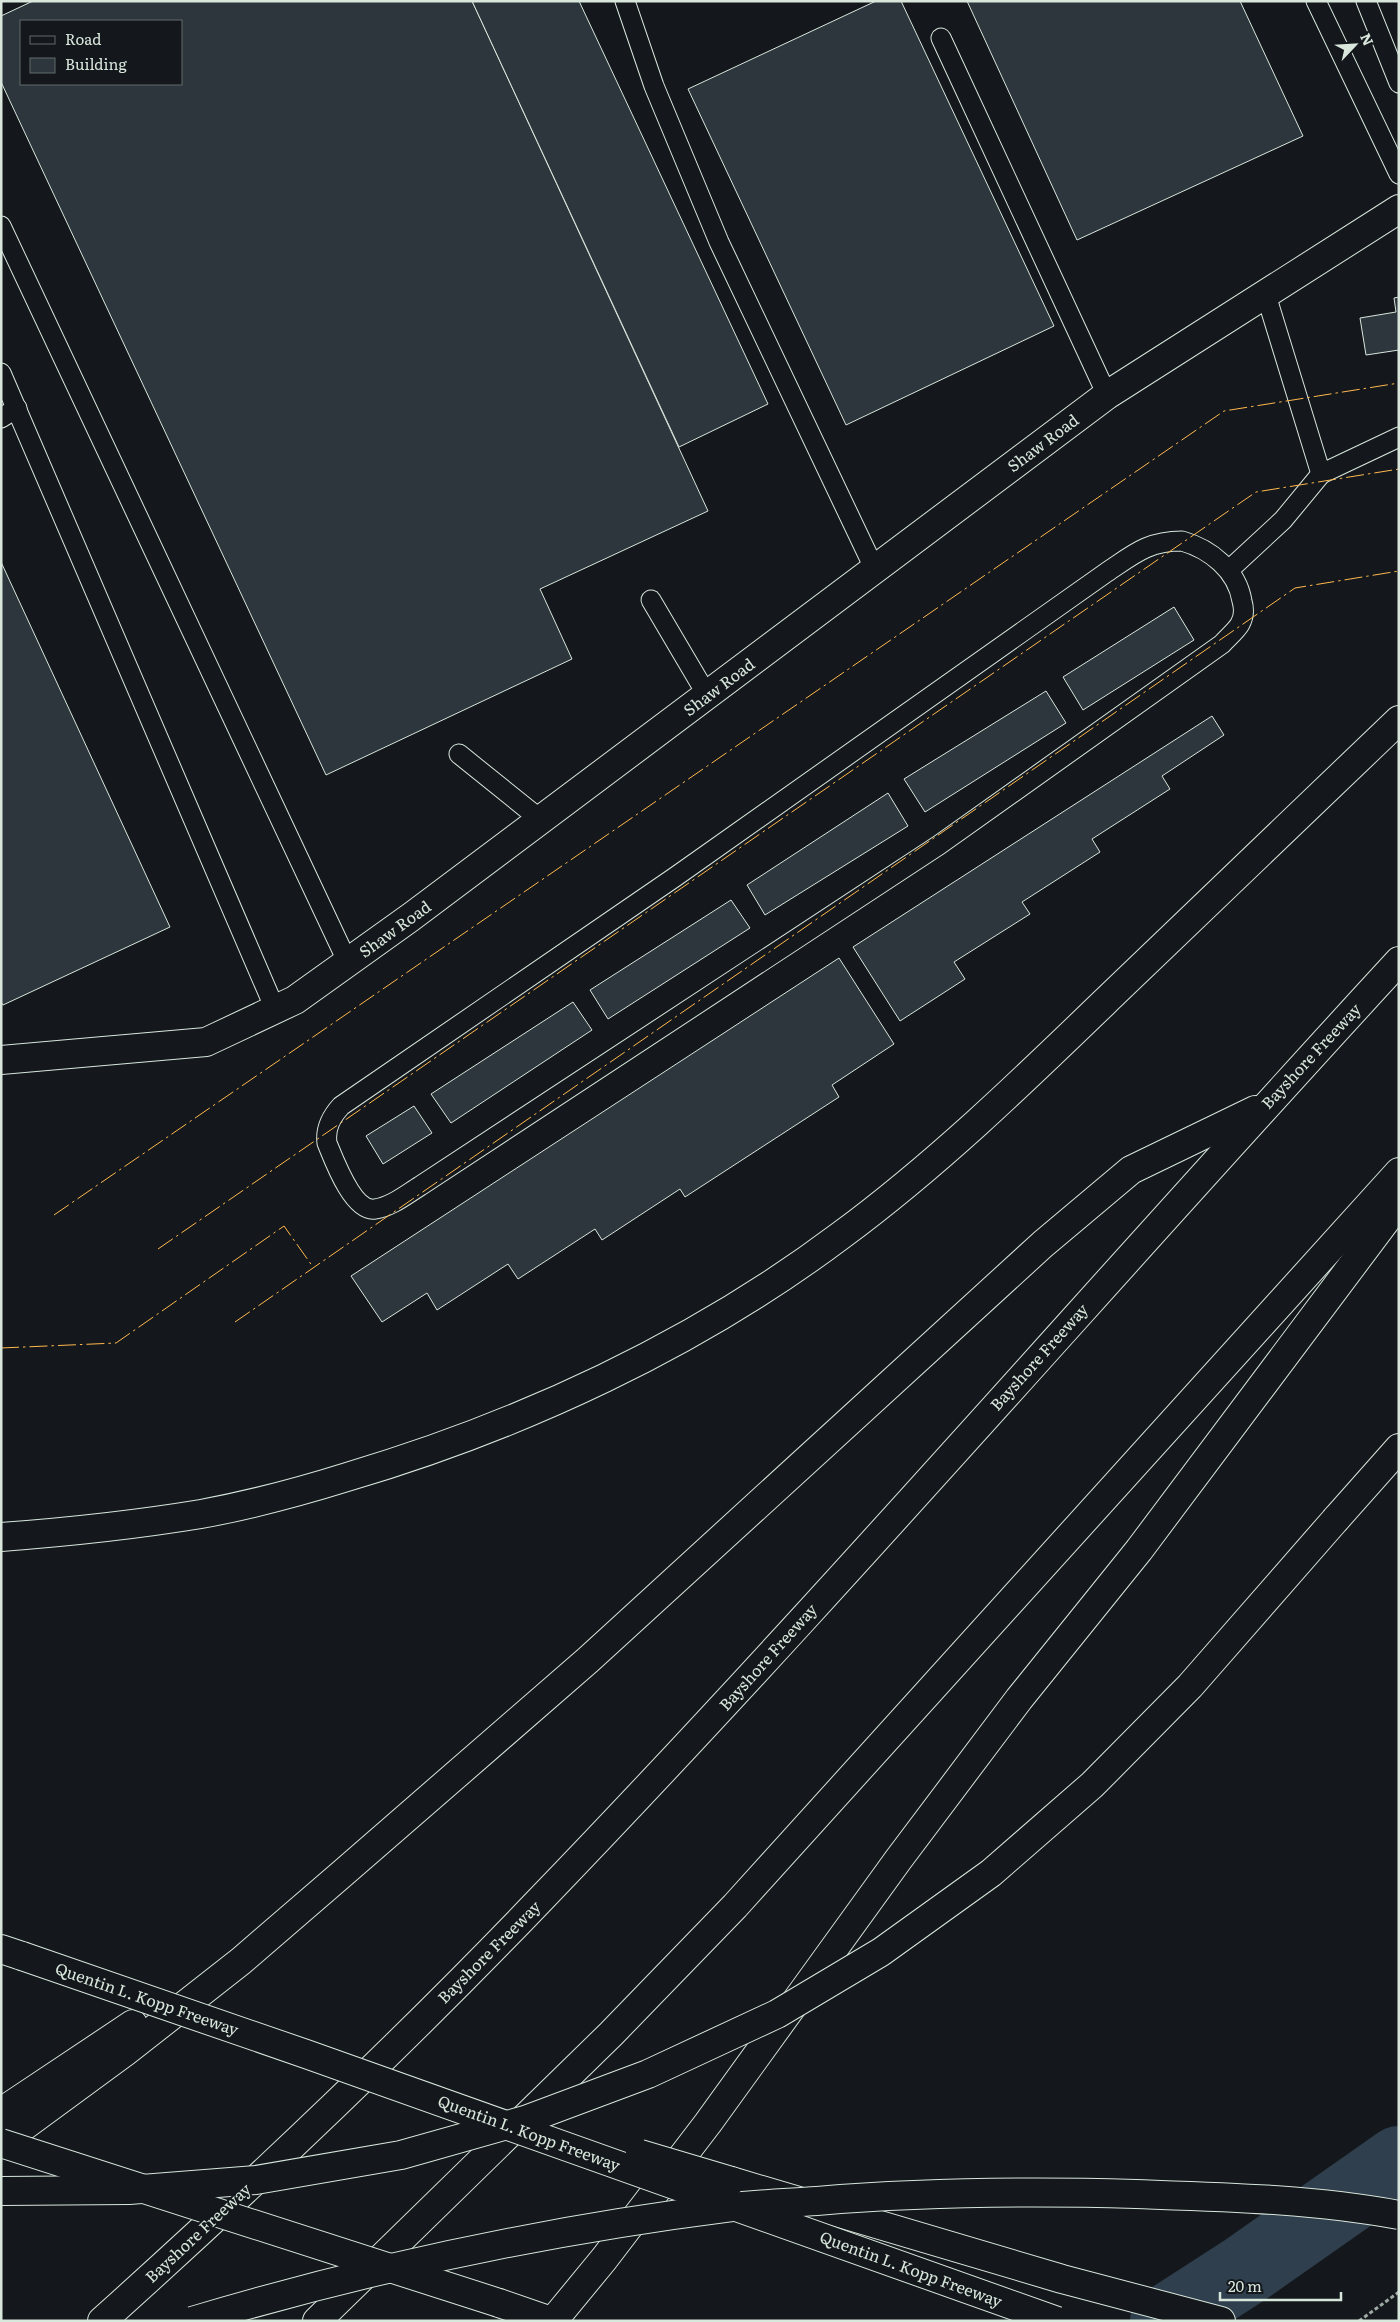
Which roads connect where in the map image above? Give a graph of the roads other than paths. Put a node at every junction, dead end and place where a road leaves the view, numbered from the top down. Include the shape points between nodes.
1 (625, 1) edge
2 (1316, 1) edge
3 (1366, 1) edge
4 (941, 38) dead end
5 (1399, 83) edge
6 (1399, 174) edge
7 (1399, 209) edge
8 (1, 226) edge
9 (1266, 295) junction
10 (1, 373) edge
11 (1107, 395) junction
12 (17, 408) junction
13 (1, 418) edge
14 (1399, 437) edge
15 (1321, 474) junction
16 (875, 570) junction
17 (1229, 570) junction
18 (651, 600) dead end
19 (707, 695) junction
20 (1399, 720) edge
21 (459, 754) dead end
22 (541, 820) junction
23 (1399, 961) edge
24 (348, 962) junction
25 (275, 1010) junction
26 (1, 1060) edge
27 (1266, 1105) junction
28 (1399, 1172) edge
29 (1399, 1203) edge
30 (1399, 1448) edge
31 (1, 1537) edge
32 (343, 1873) junction
33 (12, 1952) edge
34 (306, 2054) junction
35 (1, 2112) edge
36 (1, 2143) edge
37 (1, 2191) edge
38 (1399, 2215) edge
39 (499, 2303) junction
40 (102, 2321) edge
41 (192, 2321) edge
42 (317, 2321) edge
43 (525, 2321) edge
44 (552, 2321) edge
45 (1057, 2321) edge
46 (1221, 2321) edge

1 - 16 lane via 654,86 719,242
2 - 6 lane
3 - 5 lane
4 - 11 lane
7 - 9 main road, Shaw Road
8 - 24 lane
9 - 11 main road, Shaw Road
9 - 15 lane
10 - 12 lane
11 - 16 main road, Shaw Road
12 - 13 lane
12 - 25 lane
14 - 15 lane
15 - 17 lane via 1283,520
16 - 19 main road, Shaw Road
17 - 17 lane via 1196,545 1182,541 1147,546 675,877 341,1106 329,1124 327,1143 354,1198 365,1208 374,1210 420,1186 939,845 1222,644 1240,623 1244,610 1241,593
18 - 19 lane
19 - 22 main road, Shaw Road
20 - 31 main road via 1005,1098 912,1181 764,1288 690,1332 601,1379 499,1425 403,1460 311,1488 194,1515 90,1530
21 - 22 lane
22 - 24 main road, Shaw Road
23 - 27 main road, Bayshore Freeway
24 - 25 main road, Shaw Road via 295,1000
25 - 26 main road, Shaw Road via 206,1042
27 - 32 main road via 1131,1170 1043,1244 588,1660
27 - 40 main road, Bayshore Freeway via 722,1709 535,1906 281,2156
28 - 42 main road via 742,1899 611,2034
29 - 44 main road via 1139,1550 1013,1706 708,2123 604,2260
30 - 37 main road, bridge via 1190,1686 1092,1786 991,1873 881,1952 777,2014 648,2074 525,2120 401,2155 256,2180 129,2190
32 - 35 main road via 222,1964
32 - 36 main road via 126,2052
33 - 34 main road, Quentin L. Kopp Freeway, bridge
34 - 45 main road, Quentin L. Kopp Freeway, bridge
34 - 46 main road, bridge via 1062,2279
36 - 39 main road, bridge
38 - 41 main road, bridge via 1280,2201 1075,2192 851,2198 734,2207 584,2228 432,2257
39 - 43 main road
39 - 44 main road

